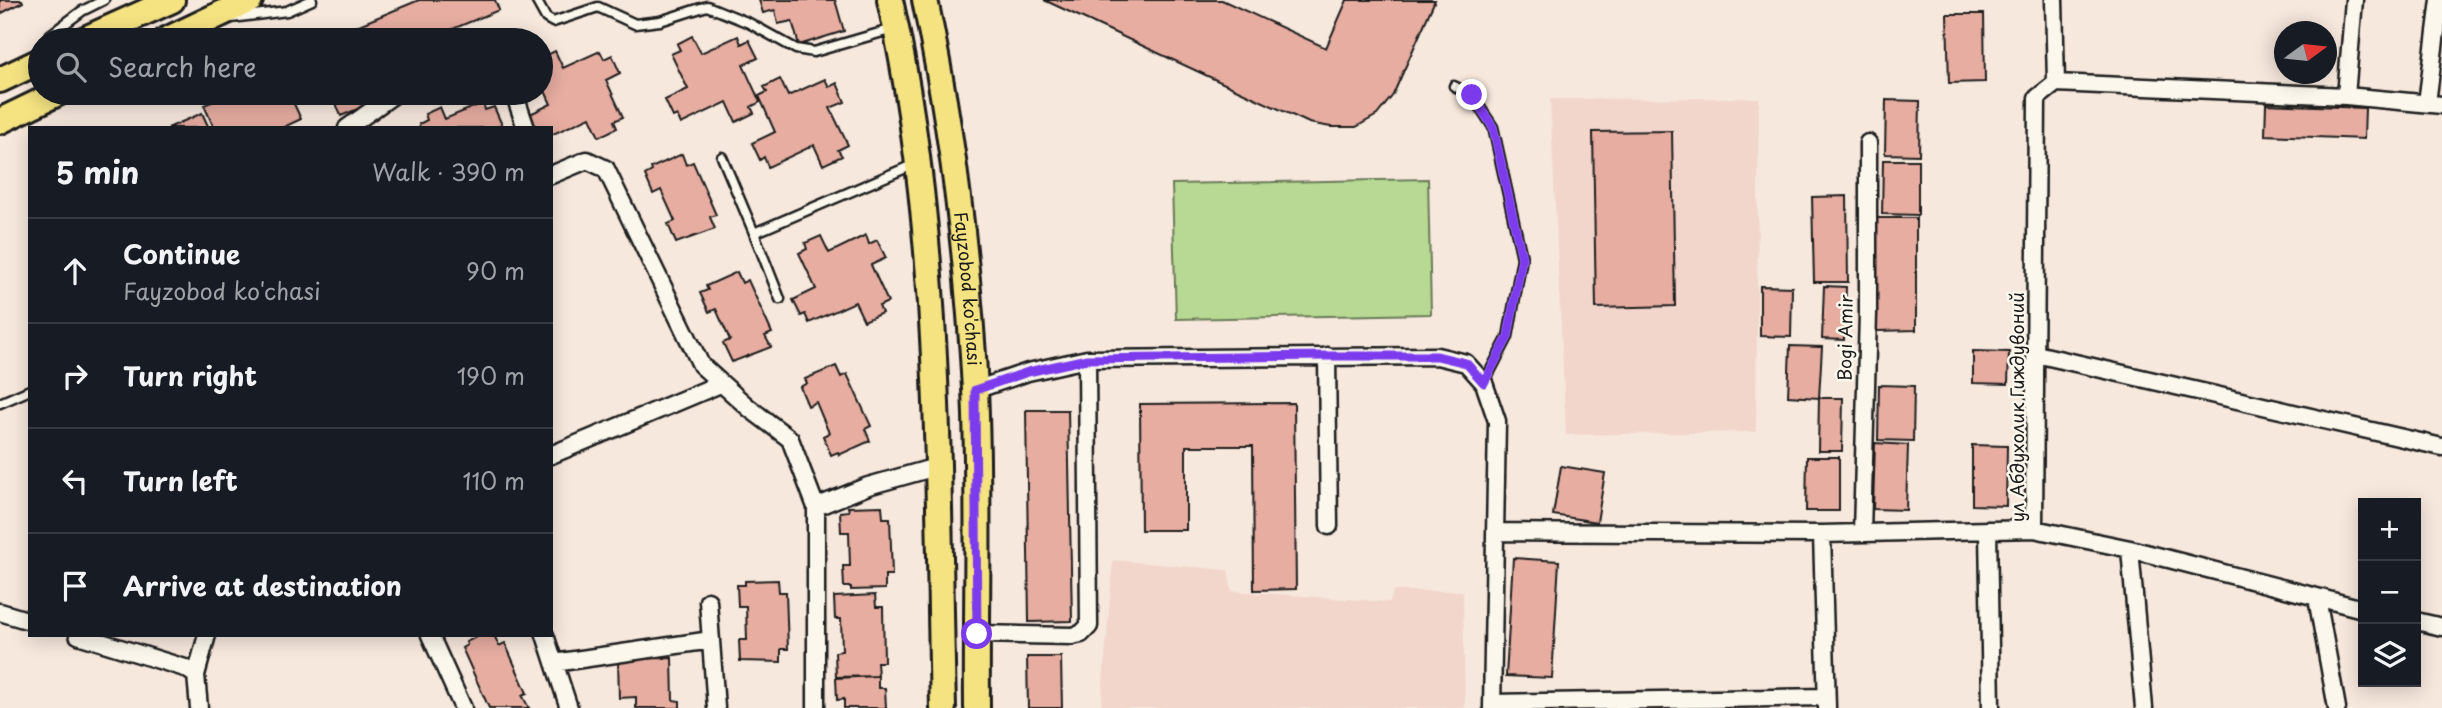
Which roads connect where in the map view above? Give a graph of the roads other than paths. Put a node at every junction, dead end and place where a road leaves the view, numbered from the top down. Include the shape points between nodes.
1 (104, 0) edge
2 (171, 0) edge
3 (250, 0) edge
4 (312, 0) edge
5 (536, 0) edge
6 (576, 0) edge
7 (610, 0) edge
8 (890, 0) edge
9 (925, 0) edge
10 (2054, 0) edge
11 (2354, 0) edge
12 (2440, 0) edge
13 (705, 3) edge
14 (598, 7) junction
15 (582, 11) junction
16 (207, 20) junction
17 (60, 28) edge
18 (109, 28) edge
19 (191, 28) edge
20 (896, 28) junction
21 (28, 67) edge
22 (0, 80) edge
23 (2056, 83) junction
24 (1454, 86) dead end
25 (2346, 96) junction
26 (2434, 104) edge
27 (33, 105) edge
28 (379, 105) edge
29 (518, 105) edge
30 (0, 121) edge
31 (350, 126) edge
32 (525, 126) edge
33 (1868, 143) dead end
34 (722, 157) dead end
35 (918, 163) junction
36 (553, 174) edge
37 (754, 233) junction
38 (780, 299) dead end
39 (2036, 354) junction
40 (1327, 356) junction
41 (1087, 359) junction
42 (1484, 383) junction
43 (720, 384) junction
44 (975, 390) junction
45 (28, 391) edge
46 (0, 403) edge
47 (2442, 447) edge
48 (553, 454) edge
49 (936, 467) junction
50 (816, 507) junction
51 (1329, 526) dead end
52 (2034, 529) junction
53 (1988, 530) junction
54 (1495, 532) junction
55 (1862, 533) junction
56 (1822, 534) junction
57 (2130, 549) junction
58 (2317, 598) junction
59 (708, 601) dead end
60 (2358, 608) edge
61 (0, 611) edge
62 (28, 620) edge
63 (2421, 622) edge
64 (2442, 627) edge
65 (977, 634) junction
66 (84, 637) edge
67 (206, 637) edge
68 (431, 637) edge
69 (546, 637) edge
70 (711, 640) junction
71 (554, 663) junction
72 (196, 674) junction
73 (1827, 702) edge
74 (1492, 705) edge
75 (199, 708) edge
76 (463, 708) edge
77 (569, 708) edge
78 (716, 708) edge
79 (817, 708) edge
80 (943, 708) edge
81 (978, 708) edge
82 (1991, 708) edge
83 (2144, 708) edge
84 (2337, 708) edge

1 - 17 lane
2 - 18 main road
3 - 16 main road
4 - 16 lane via 288,11
5 - 15 lane via 553,22
6 - 15 lane
7 - 14 lane
8 - 20 main road, Fayzobod ko'chasi
9 - 44 main road, Fayzobod ko'chasi via 956,181
10 - 23 street
11 - 25 street
12 - 26 street
13 - 14 lane via 660,21 635,24
13 - 20 lane via 796,49 814,52
14 - 15 lane
16 - 19 main road
20 - 35 main road, Fayzobod ko'chasi
21 - 22 main road
23 - 25 street
23 - 39 street, ул Абдухолик Гиждувоний via 2037,98
24 - 42 lane via 1472,95 1493,127 1522,258 1508,337
25 - 26 street
27 - 30 main road
28 - 31 street
29 - 32 street
33 - 55 street
34 - 37 lane
35 - 37 lane
35 - 49 main road, Fayzobod ko'chasi via 933,319
36 - 43 street via 587,160 606,169 701,365
37 - 38 lane
39 - 47 street
39 - 52 street, ул Абдухолик Гиждувоний
40 - 41 street
40 - 42 street via 1437,356 1466,363
40 - 51 street
41 - 44 street
41 - 65 street via 1089,626 1072,636
42 - 54 street via 1497,421
43 - 48 street
43 - 50 street via 790,439
44 - 65 main road, Fayzobod ko'chasi
45 - 46 lane
49 - 50 street
49 - 80 main road, Fayzobod ko'chasi
50 - 79 street
52 - 53 street
52 - 57 street, ул Абдухолик Гиждувоний
53 - 55 street
53 - 82 street
54 - 56 street
54 - 74 street
55 - 56 street
56 - 73 street
57 - 58 street, ул Абдухолик Гиждувоний
57 - 83 street
58 - 60 street, ул Абдухолик Гиждувоний
58 - 84 street
59 - 70 street
61 - 62 street
63 - 64 street
65 - 81 main road, Fayzobod ko'chasi
66 - 72 street
67 - 72 street
68 - 76 street
69 - 71 street
70 - 71 street
70 - 78 street
71 - 77 street
72 - 75 street
73 - 74 street

